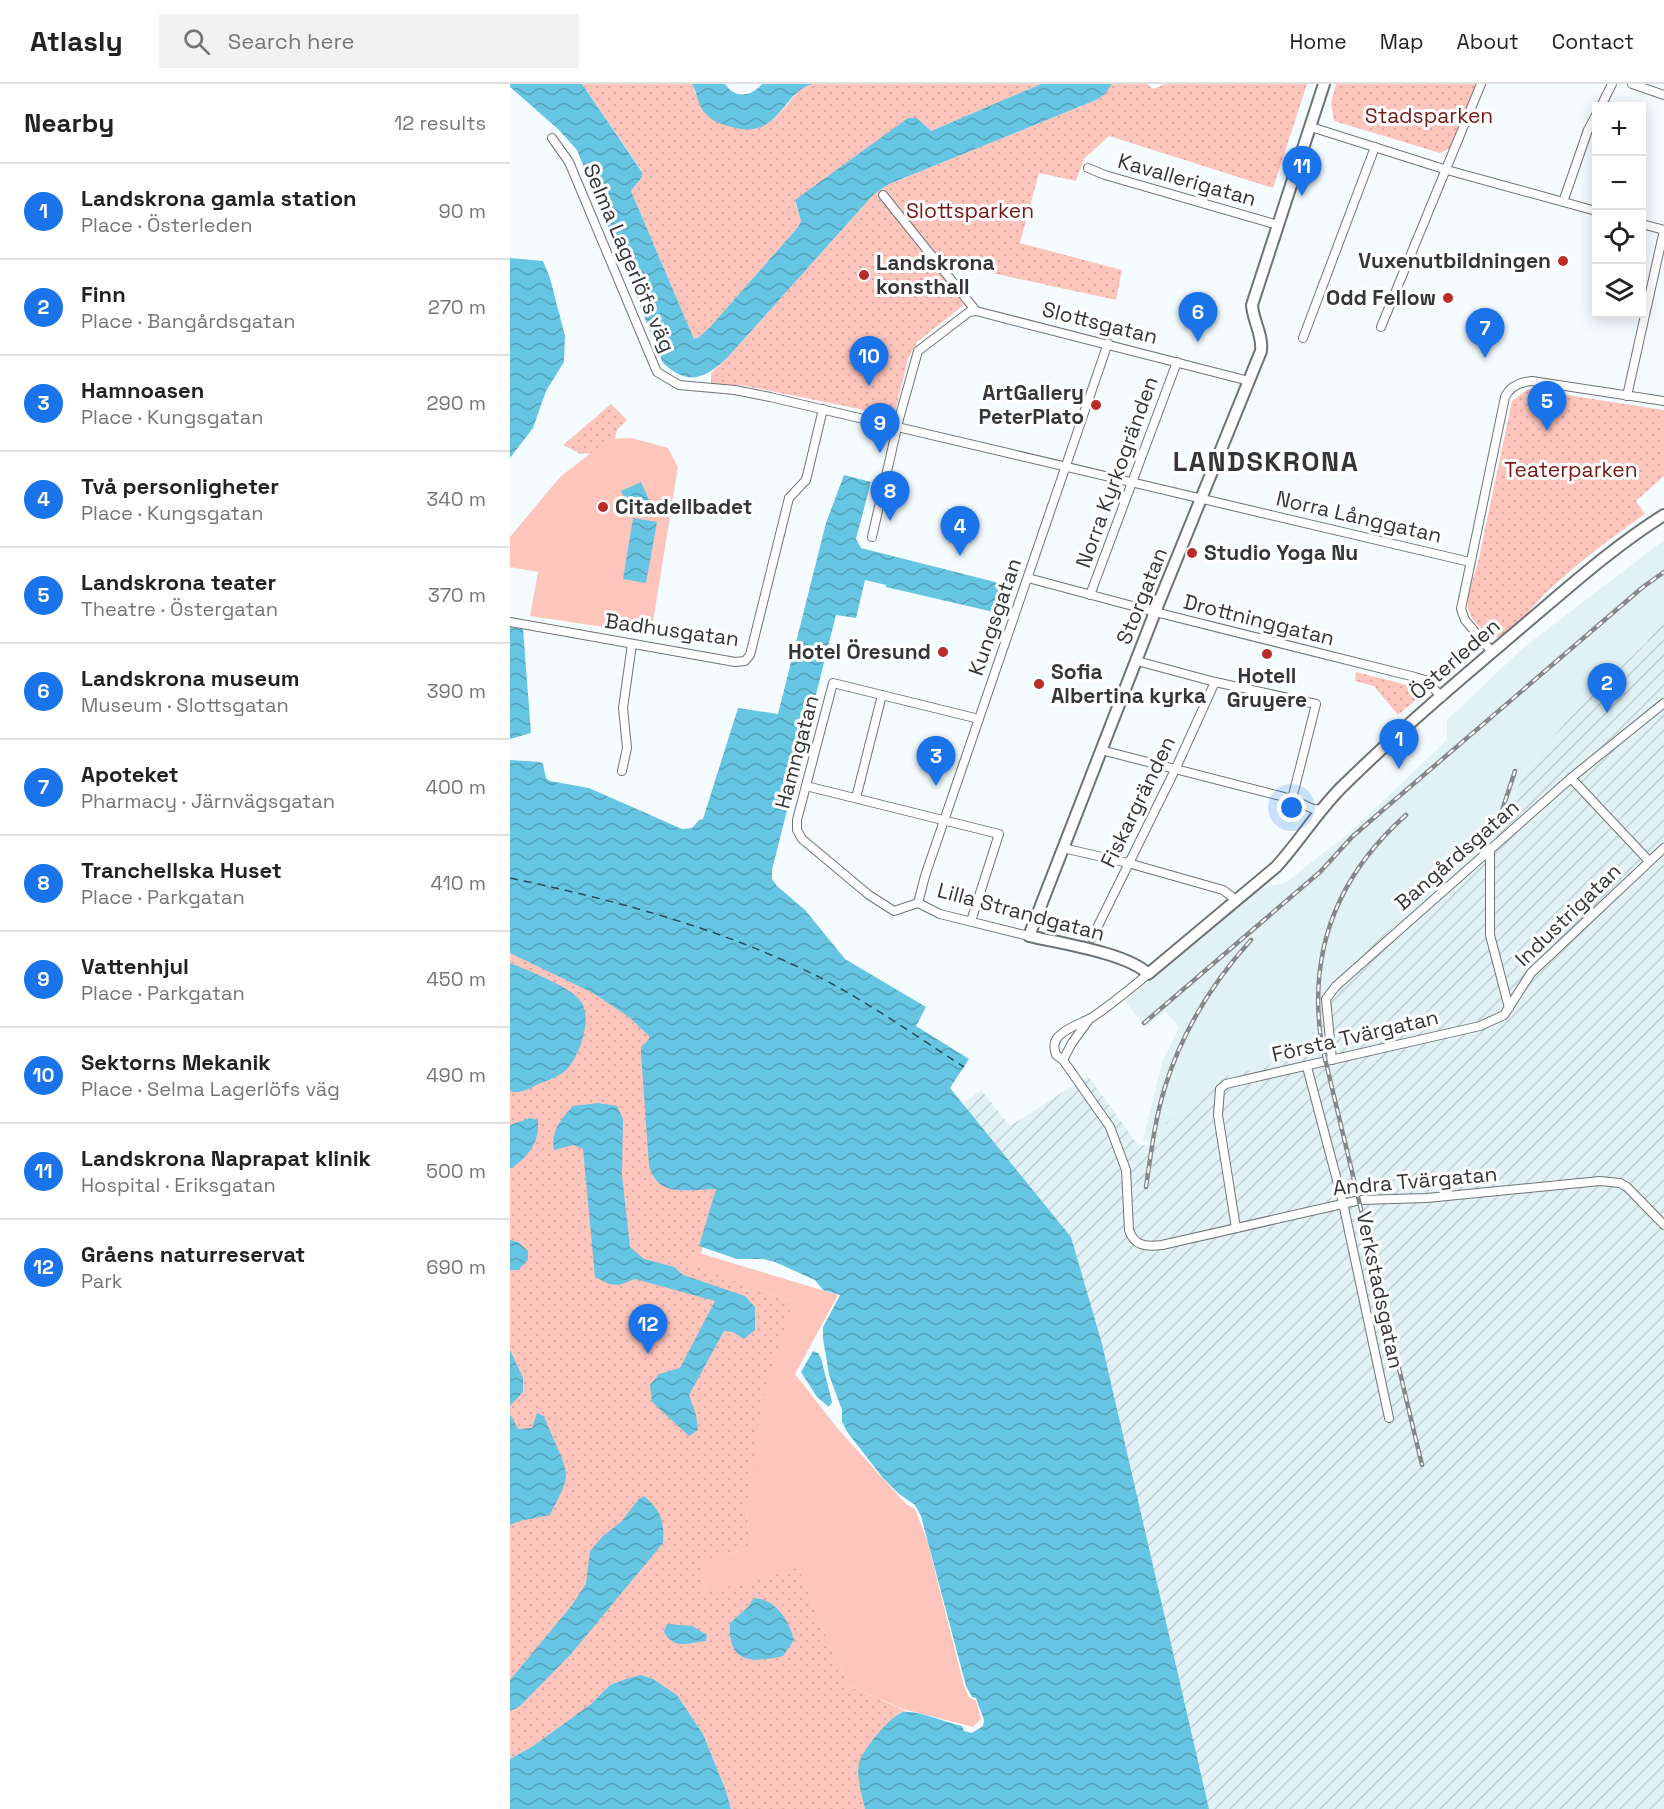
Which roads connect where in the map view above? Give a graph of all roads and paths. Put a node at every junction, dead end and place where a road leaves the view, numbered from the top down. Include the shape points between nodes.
1 (1324, 84) edge
2 (1481, 84) edge
3 (1612, 84) edge
4 (1632, 84) edge
5 (1664, 95) edge
6 (1603, 102) edge
7 (1592, 122) edge
8 (1311, 127) junction
9 (552, 138) dead end
10 (1375, 147) junction
11 (1088, 168) dead end
12 (1447, 170) junction
13 (884, 195) dead end
14 (1563, 202) junction
15 (1592, 210) edge
16 (1278, 225) junction
17 (1646, 225) edge
18 (1664, 230) edge
19 (976, 311) junction
20 (1381, 327) dead end
21 (1303, 338) dead end
22 (1108, 343) junction
23 (1177, 362) junction
24 (1249, 381) junction
25 (1627, 396) junction
26 (1664, 401) edge
27 (822, 409) junction
28 (898, 427) junction
29 (1065, 467) junction
30 (1133, 482) junction
31 (1202, 499) junction
32 (1664, 515) edge
33 (872, 537) dead end
34 (1470, 562) junction
35 (1028, 578) junction
36 (1090, 595) junction
37 (1155, 612) junction
38 (510, 622) edge
39 (632, 644) junction
40 (1492, 652) junction
41 (1137, 660) junction
42 (1215, 682) junction
43 (882, 695) junction
44 (1442, 697) junction
45 (1664, 703) edge
46 (979, 719) junction
47 (1101, 750) junction
48 (1175, 770) junction
49 (622, 771) dead end
50 (1571, 778) junction
51 (806, 786) junction
52 (856, 798) junction
53 (1292, 799) junction
54 (1321, 810) junction
55 (945, 820) junction
56 (797, 830) joint
57 (1063, 848) junction
58 (1664, 848) edge
59 (1490, 850) junction
60 (1649, 861) junction
61 (1128, 863) junction
62 (1236, 900) junction
63 (918, 903) junction
64 (971, 921) junction
65 (1029, 936) junction
66 (1092, 938) dead end
67 (1148, 974) junction
68 (1509, 1008) junction
69 (1504, 1015) joint
70 (1090, 1018) junction
71 (1063, 1060) junction
72 (1332, 1060) junction
73 (1307, 1067) junction
74 (1343, 1203) junction
75 (1664, 1225) edge
76 (1236, 1228) junction
77 (1389, 1418) dead end

1 - 8 street
2 - 12 street
3 - 6 street
4 - 5 street
7 - 14 street
8 - 10 street
8 - 16 street
9 - 27 street, Selma Lagerlöfs väg via 569,162 657,372 679,385 735,390
10 - 12 street
10 - 21 street
11 - 16 street, Kavallerigatan
12 - 14 street
12 - 20 street
13 - 19 street
14 - 15 street
16 - 24 street, Storgatan via 1252,304 1261,351
17 - 18 street
18 - 25 street
19 - 22 street, Slottsgatan
19 - 28 street via 963,315 918,351
22 - 23 street, Slottsgatan
22 - 29 street, Kungsgatan
23 - 24 street, Slottsgatan
23 - 30 street, Norra Kyrkogränden
24 - 31 street, Storgatan
25 - 26 street
25 - 34 street via 1532,381 1513,387 1505,396
27 - 28 street, Selma Lagerlöfs väg
27 - 39 street, Badhusgatan via 806,480 789,498 750,655 735,662
28 - 29 street, Selma Lagerlöfs väg
28 - 33 street
29 - 30 street, Norra Långgatan
29 - 35 street, Kungsgatan
30 - 31 street, Norra Långgatan
30 - 36 street, Norra Kyrkogränden
31 - 34 street, Norra Långgatan
31 - 37 street, Storgatan
32 - 40 street, Österleden via 1599,561
34 - 40 street via 1461,609 1465,620
35 - 36 street, Drottninggatan
35 - 46 street, Kungsgatan
36 - 37 street, Drottninggatan
37 - 41 street, Storgatan
37 - 44 street, Drottninggatan via 1415,677 1425,680
38 - 39 street, Badhusgatan
39 - 49 street via 623,708 627,748
40 - 44 street, Österleden
41 - 42 street
41 - 47 street, Storgatan
42 - 48 street, Fiskargränden
42 - 53 street via 1316,704
43 - 46 street
43 - 51 street, Hamngatan via 833,683
43 - 52 street
44 - 54 street, Österleden via 1345,783
45 - 50 street, Bangårdsgatan
46 - 55 street, Kungsgatan
47 - 48 street
47 - 57 street, Storgatan
48 - 53 street
48 - 61 street, Fiskargränden
50 - 59 street, Bangårdsgatan
50 - 60 street
51 - 52 street
51 - 56 street, Hamngatan
52 - 55 street
53 - 54 street
54 - 62 street, Österleden via 1294,848
55 - 63 street, Kungsgatan
55 - 64 street via 999,834
56 - 63 street, Lilla Strandgatan via 883,906 894,911
57 - 61 street
57 - 65 street, Storgatan
58 - 60 street, Industrigatan
59 - 68 street via 1490,935
59 - 72 street, Bangårdsgatan via 1326,999
60 - 68 street, Industrigatan via 1531,973
61 - 62 street via 1223,890
61 - 66 street, Fiskargränden
62 - 67 street
63 - 64 street, Lilla Strandgatan via 940,914
64 - 65 street, Lilla Strandgatan
65 - 67 street, Lilla Strandgatan via 1101,952
67 - 70 street
68 - 69 street, Industrigatan
69 - 72 street, Första Tvärgatan via 1480,1026
70 - 71 street
70 - 71 street via 1057,1039 1056,1055
71 - 76 street, Andra Tvärgatan via 1110,1127 1126,1170 1132,1239 1150,1246
72 - 73 street, Första Tvärgatan
73 - 74 street, Verkstadsgatan
73 - 76 street, Första Tvärgatan via 1226,1084 1220,1089 1218,1115
74 - 75 street, Andra Tvärgatan via 1611,1181 1627,1187
74 - 76 street, Andra Tvärgatan
74 - 77 street, Verkstadsgatan

